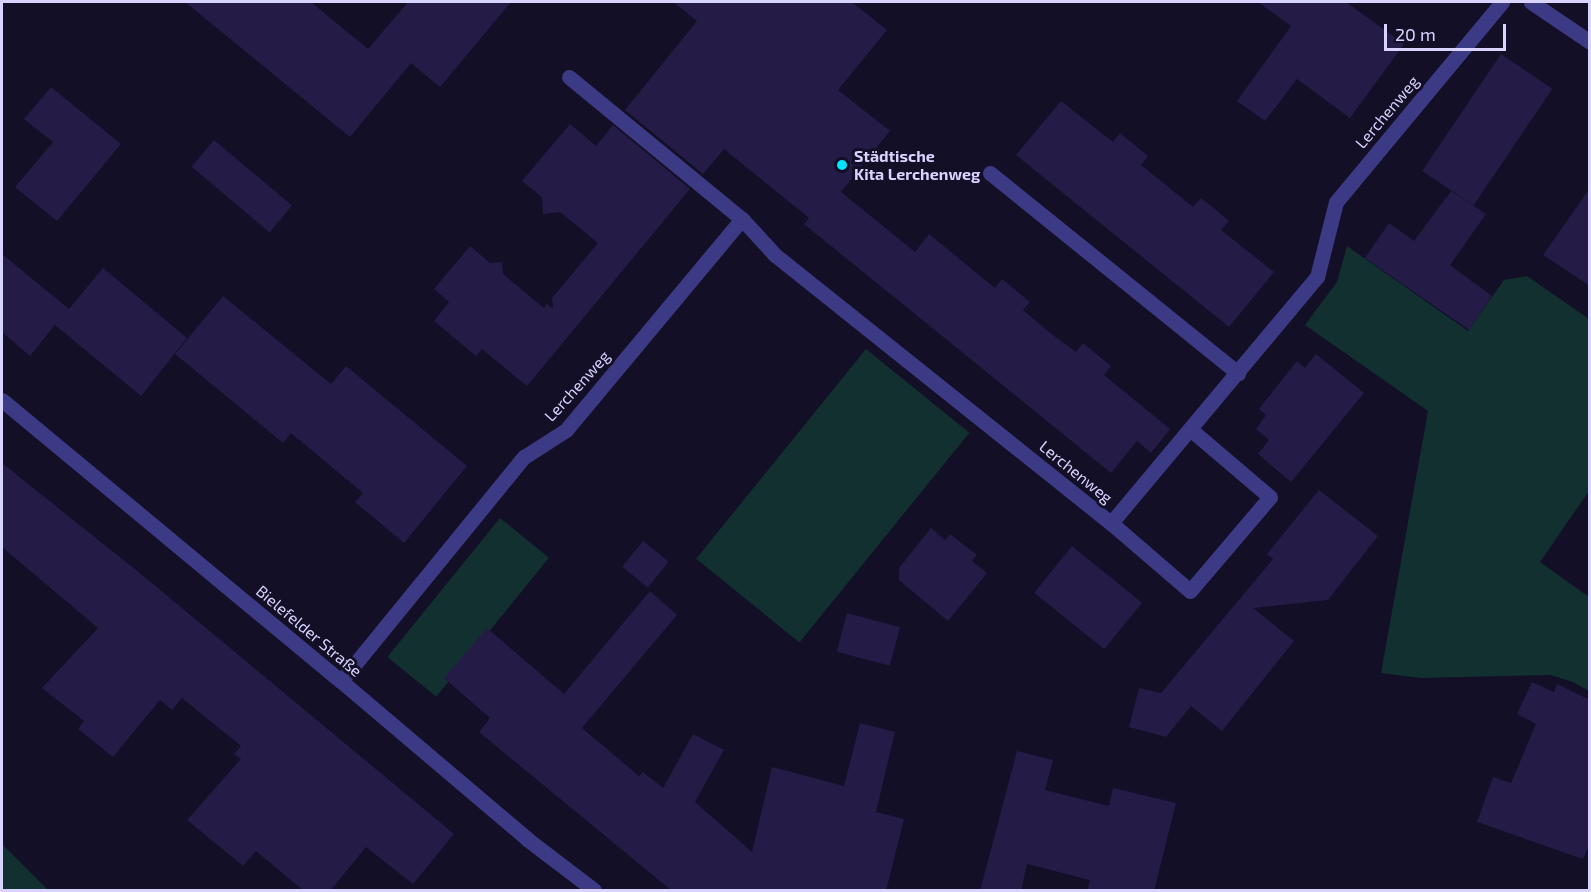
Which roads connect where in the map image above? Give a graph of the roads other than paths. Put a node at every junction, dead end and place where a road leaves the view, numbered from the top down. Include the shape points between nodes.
1 (1502, 2) edge
2 (1531, 2) edge
3 (1590, 42) edge
4 (569, 76) dead end
5 (990, 173) dead end
6 (742, 219) junction
7 (1238, 373) junction
8 (2, 400) edge
9 (1190, 429) junction
10 (1111, 523) junction
11 (342, 681) junction
12 (594, 891) edge

1 - 7 street, Lerchenweg via 1336,202 1317,277
2 - 3 street
4 - 6 street, Lerchenweg
5 - 7 street
6 - 10 street, Lerchenweg via 775,255
6 - 11 street, Lerchenweg via 566,430 524,456
7 - 9 street, Lerchenweg
8 - 11 street, Bielefelder Straße
9 - 10 street, Lerchenweg
9 - 10 street, Lerchenweg via 1270,497 1190,591
11 - 12 street, Bielefelder Straße via 527,840

